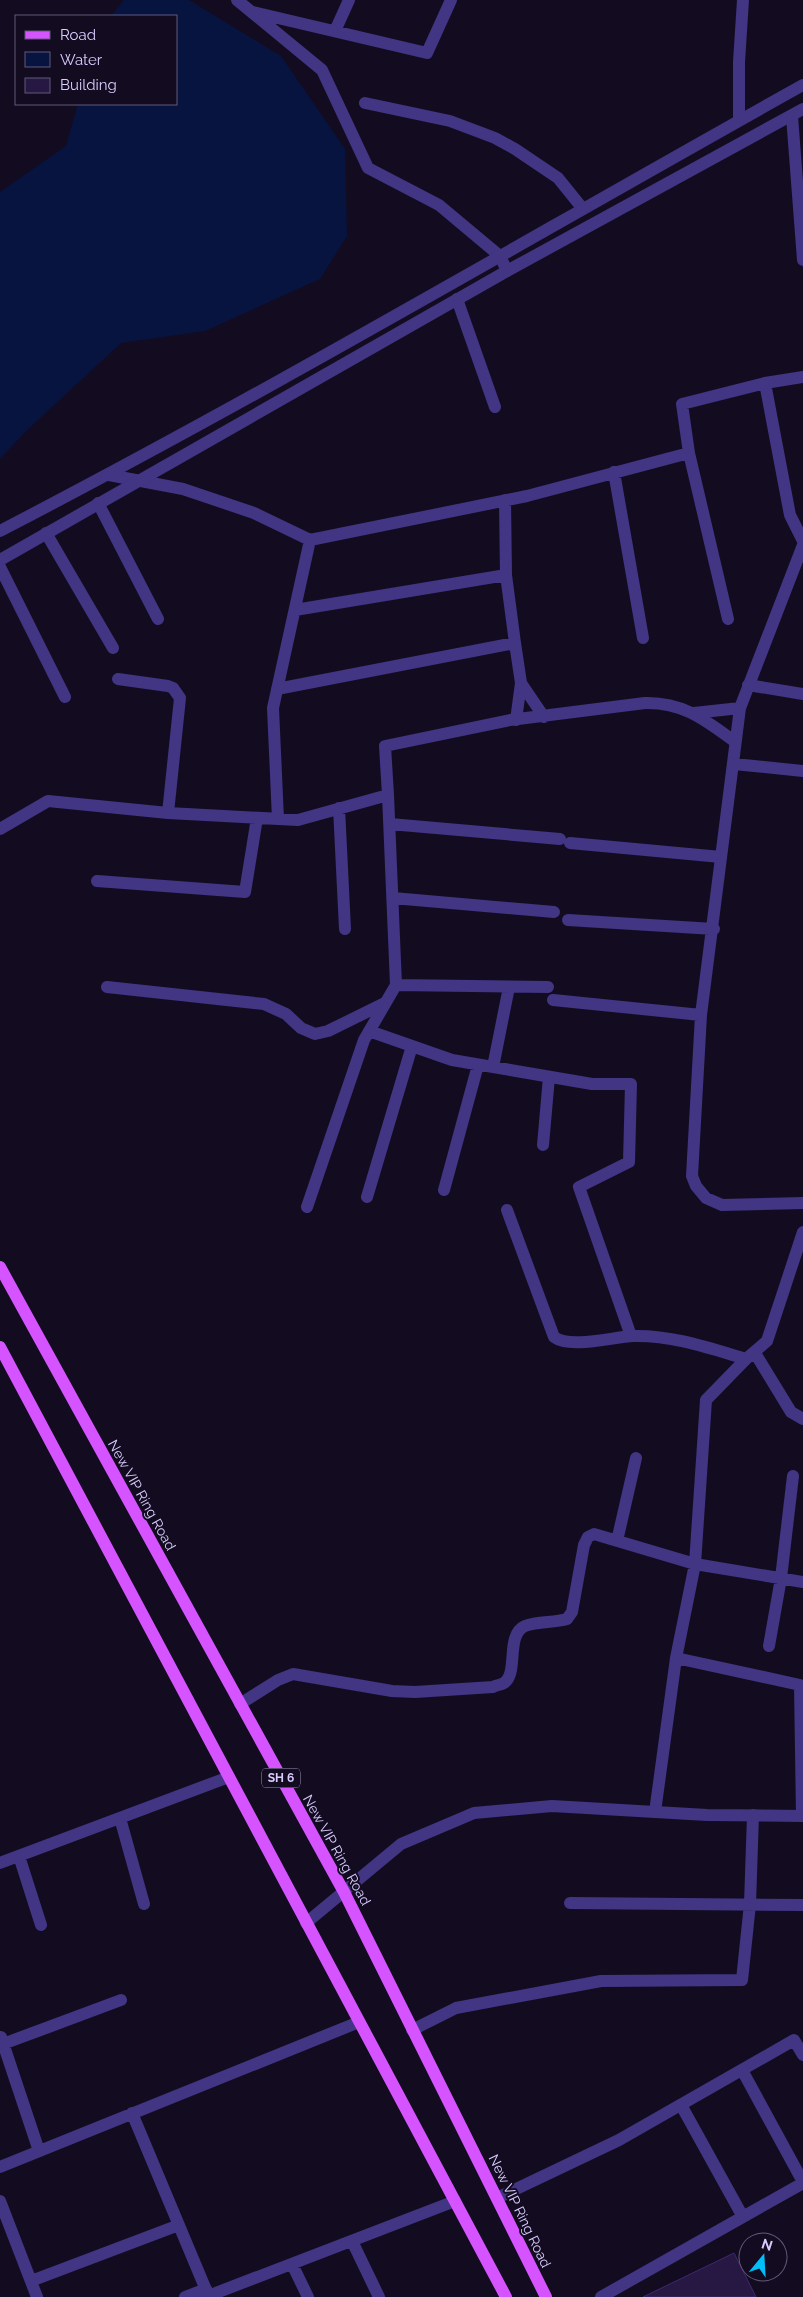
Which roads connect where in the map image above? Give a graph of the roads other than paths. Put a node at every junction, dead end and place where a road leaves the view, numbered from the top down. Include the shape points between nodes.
1 (237, 0) edge
2 (348, 0) edge
3 (451, 0) edge
4 (743, 0) edge
5 (251, 12) junction
6 (335, 31) junction
7 (803, 85) edge
8 (365, 103) dead end
9 (797, 112) edge
10 (739, 120) junction
11 (801, 206) edge
12 (583, 209) junction
13 (500, 256) junction
14 (803, 260) edge
15 (507, 271) junction
16 (457, 299) junction
17 (803, 376) edge
18 (765, 383) junction
19 (495, 406) dead end
20 (689, 453) junction
21 (614, 472) junction
22 (109, 475) junction
23 (137, 480) junction
24 (505, 500) junction
25 (98, 503) junction
26 (0, 531) edge
27 (46, 533) junction
28 (310, 540) junction
29 (803, 541) edge
30 (803, 545) edge
31 (0, 560) edge
32 (0, 567) edge
33 (506, 575) junction
34 (295, 610) junction
35 (158, 619) dead end
36 (728, 619) dead end
37 (642, 638) dead end
38 (515, 644) junction
39 (113, 648) dead end
40 (118, 679) dead end
41 (521, 684) junction
42 (748, 685) junction
43 (277, 689) junction
44 (803, 694) edge
45 (65, 697) dead end
46 (740, 708) junction
47 (694, 713) junction
48 (544, 717) junction
49 (516, 720) junction
50 (734, 741) junction
51 (734, 764) junction
52 (803, 771) edge
53 (388, 795) junction
54 (339, 808) junction
55 (168, 814) junction
56 (257, 818) junction
57 (278, 819) junction
58 (390, 824) junction
59 (0, 829) edge
60 (721, 857) junction
61 (97, 881) dead end
62 (393, 898) junction
63 (554, 912) dead end
64 (568, 920) dead end
65 (345, 928) dead end
66 (714, 929) junction
67 (396, 985) junction
68 (510, 986) junction
69 (107, 987) dead end
70 (548, 987) dead end
71 (552, 1000) dead end
72 (386, 1003) junction
73 (701, 1015) junction
74 (369, 1032) junction
75 (412, 1046) junction
76 (478, 1064) junction
77 (493, 1067) junction
78 (549, 1077) junction
79 (544, 1145) dead end
80 (444, 1190) dead end
81 (368, 1197) dead end
82 (803, 1203) edge
83 (307, 1207) dead end
84 (507, 1210) dead end
85 (803, 1232) edge
86 (0, 1267) edge
87 (631, 1336) junction
88 (0, 1347) edge
89 (750, 1356) junction
90 (803, 1419) edge
91 (636, 1458) dead end
92 (793, 1476) dead end
93 (618, 1541) junction
94 (695, 1564) junction
95 (781, 1578) junction
96 (803, 1582) edge
97 (769, 1646) dead end
98 (676, 1658) junction
99 (240, 1704) junction
100 (229, 1777) junction
101 (656, 1812) junction
102 (753, 1815) junction
103 (802, 1816) edge
104 (120, 1818) junction
105 (19, 1856) junction
106 (0, 1863) edge
107 (344, 1892) junction
108 (570, 1902) dead end
109 (144, 1904) dead end
110 (750, 1904) junction
111 (803, 1904) edge
112 (306, 1923) junction
113 (42, 1925) dead end
114 (121, 2000) dead end
115 (359, 2022) junction
116 (412, 2030) junction
117 (1, 2040) edge
118 (803, 2055) edge
119 (742, 2070) junction
120 (681, 2105) junction
121 (132, 2113) junction
122 (40, 2151) junction
123 (0, 2167) edge
124 (803, 2182) edge
125 (497, 2198) junction
126 (0, 2201) edge
127 (455, 2201) junction
128 (743, 2217) junction
129 (179, 2224) junction
130 (352, 2241) junction
131 (292, 2264) junction
132 (31, 2281) junction
133 (208, 2294) edge
134 (37, 2297) edge
135 (185, 2297) edge
136 (308, 2297) edge
137 (379, 2297) edge
138 (506, 2297) edge
139 (546, 2297) edge
140 (601, 2297) edge

1 - 5 street
2 - 6 street
3 - 6 street via 427,53
4 - 10 street
5 - 6 street
5 - 13 street via 322,70 368,168 438,205
7 - 10 street
8 - 12 street via 450,121 495,138 558,178
9 - 11 street
9 - 15 street
10 - 12 street
11 - 14 street
12 - 13 street
13 - 15 street
13 - 22 street
15 - 16 street
16 - 19 street
16 - 23 street
17 - 18 street
18 - 20 street via 682,404
18 - 29 street via 790,515
20 - 21 street
20 - 36 street
21 - 24 street
21 - 37 street
22 - 23 street
22 - 26 street
23 - 25 street
23 - 28 street via 183,489 254,513
24 - 28 street
24 - 33 street
25 - 27 street
25 - 35 street
27 - 31 street
27 - 39 street
28 - 34 street
30 - 42 street
32 - 45 street
33 - 34 street
33 - 38 street
34 - 43 street
38 - 41 street
38 - 43 street
40 - 55 street via 168,686 180,698
41 - 48 street
41 - 49 street
42 - 44 street
42 - 46 street
43 - 57 street via 273,708
46 - 47 street
46 - 50 street
47 - 48 street via 661,703 645,703
47 - 50 street
48 - 49 street
49 - 53 street via 385,746
50 - 51 street
51 - 52 street
51 - 60 street
53 - 54 street
53 - 58 street
54 - 57 street via 298,820
54 - 65 street
55 - 56 street
55 - 59 street via 48,801
56 - 57 street
56 - 61 street via 245,892
58 - 60 street
58 - 62 street
60 - 66 street
62 - 63 street
62 - 67 street
64 - 66 street
66 - 73 street
67 - 68 street
67 - 72 street
68 - 70 street
68 - 77 street
69 - 72 street via 264,1004 286,1014 300,1028 314,1034 328,1031
71 - 73 street
72 - 74 street
73 - 82 street via 692,1176 696,1186 706,1198 722,1205
74 - 75 street
74 - 83 street
75 - 76 street via 452,1060
75 - 81 street
76 - 77 street
76 - 80 street
77 - 78 street
78 - 79 street
78 - 87 street via 592,1084 630,1084 629,1162 579,1186
84 - 87 street via 554,1337 559,1341 574,1342
85 - 89 street via 767,1341
86 - 99 main road, New VIP Ring Road / SH 6
87 - 89 street via 682,1341
88 - 100 main road
89 - 90 street via 791,1412
89 - 94 street via 706,1400
91 - 93 street
92 - 95 street
93 - 94 street
93 - 99 street via 594,1534 588,1537 572,1612 567,1619 525,1626 518,1632 505,1682 493,1686 415,1692 293,1674
94 - 95 street
94 - 98 street
95 - 96 street
95 - 97 street
98 - 101 street
98 - 103 street via 800,1685
99 - 107 main road, New VIP Ring Road / SH 6
100 - 104 street
100 - 112 main road
101 - 102 street
101 - 107 street via 552,1806 474,1813 401,1844
102 - 103 street
102 - 110 street
104 - 105 street
104 - 109 street
105 - 106 street
105 - 113 street
107 - 112 street
107 - 116 main road, New VIP Ring Road / SH 6
108 - 110 street
110 - 111 street
110 - 116 street via 742,1980 601,1980 456,2008
112 - 115 main road
114 - 117 street
115 - 121 street
115 - 127 main road
116 - 125 main road, New VIP Ring Road / SH 6
117 - 122 street
118 - 119 street via 794,2040
119 - 120 street
119 - 124 street
120 - 125 street via 619,2140
120 - 128 street
121 - 122 street
121 - 129 street
122 - 123 street
124 - 128 street
125 - 139 main road, New VIP Ring Road / SH 6
126 - 132 street
127 - 130 street
127 - 138 main road
128 - 140 street
129 - 132 street
129 - 133 street
130 - 131 street
130 - 137 street
131 - 133 street
131 - 136 street
132 - 134 street
133 - 135 street

